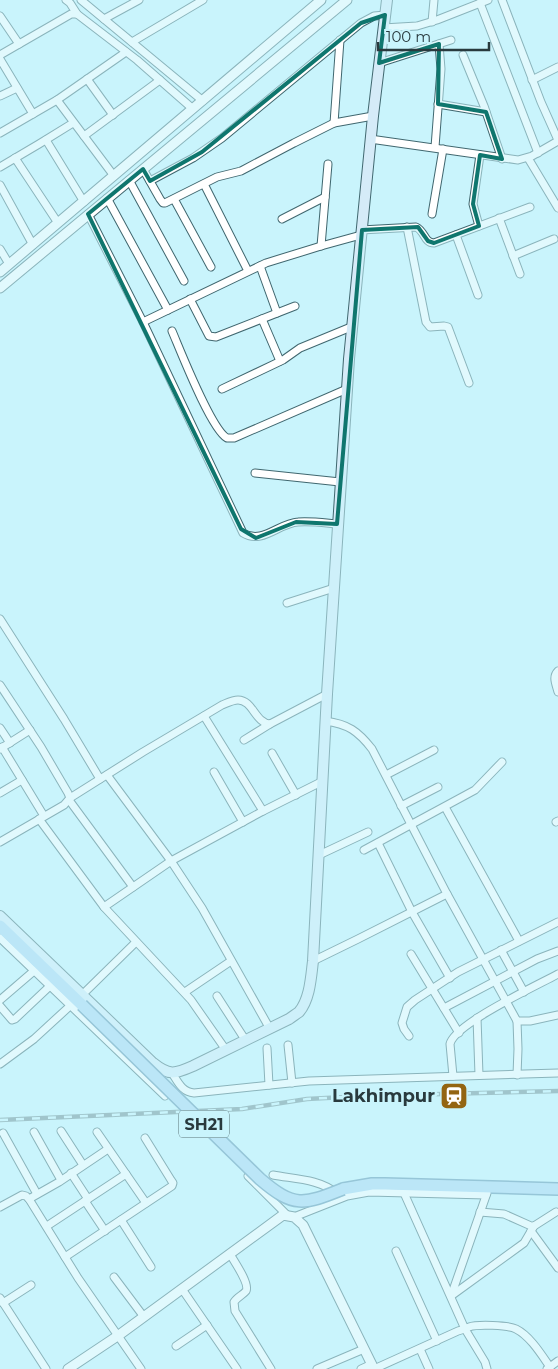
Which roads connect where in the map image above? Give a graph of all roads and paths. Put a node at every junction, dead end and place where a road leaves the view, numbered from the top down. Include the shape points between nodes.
1 (66, 0) edge
2 (83, 0) edge
3 (139, 0) edge
4 (203, 0) edge
5 (321, 0) edge
6 (347, 0) edge
7 (387, 0) edge
8 (434, 0) edge
9 (502, 0) edge
10 (484, 1) edge
11 (77, 14) junction
12 (385, 15) junction
13 (0, 16) edge
14 (104, 20) junction
15 (432, 22) junction
16 (383, 28) junction
17 (340, 40) junction
18 (451, 40) dead end
19 (132, 42) junction
20 (19, 44) junction
21 (439, 44) junction
22 (126, 52) junction
23 (0, 55) edge
24 (463, 55) dead end
25 (0, 59) edge
26 (379, 63) junction
27 (558, 67) edge
28 (87, 79) junction
29 (160, 80) junction
30 (532, 80) junction
31 (17, 88) junction
32 (0, 96) edge
33 (57, 100) junction
34 (203, 101) junction
35 (438, 104) junction
36 (193, 109) junction
37 (486, 112) junction
38 (33, 114) junction
39 (113, 115) junction
40 (373, 116) junction
41 (73, 122) junction
42 (334, 123) junction
43 (0, 133) edge
44 (84, 136) junction
45 (370, 139) junction
46 (46, 140) junction
47 (558, 140) edge
48 (434, 148) junction
49 (443, 149) junction
50 (538, 153) junction
51 (480, 155) junction
52 (15, 158) junction
53 (528, 158) junction
54 (502, 159) junction
55 (328, 164) dead end
56 (0, 167) edge
57 (143, 169) junction
58 (114, 176) junction
59 (129, 180) junction
60 (150, 181) junction
61 (204, 184) junction
62 (0, 185) edge
63 (325, 197) junction
64 (107, 198) junction
65 (174, 199) junction
66 (84, 202) junction
67 (530, 207) dead end
68 (558, 208) edge
69 (88, 214) junction
70 (432, 214) dead end
71 (499, 218) junction
72 (282, 219) dead end
73 (58, 223) junction
74 (479, 226) junction
75 (407, 227) junction
76 (361, 233) junction
77 (456, 235) junction
78 (554, 240) dead end
79 (33, 245) junction
80 (321, 246) junction
81 (0, 249) edge
82 (513, 256) junction
83 (9, 264) junction
84 (260, 266) junction
85 (211, 267) dead end
86 (248, 271) junction
87 (0, 272) edge
88 (520, 274) dead end
89 (184, 281) dead end
90 (0, 288) edge
91 (478, 295) dead end
92 (190, 299) junction
93 (295, 306) dead end
94 (168, 310) junction
95 (277, 313) junction
96 (262, 319) junction
97 (143, 322) junction
98 (351, 327) junction
99 (172, 331) dead end
100 (280, 362) junction
101 (469, 383) dead end
102 (222, 389) dead end
103 (346, 389) junction
104 (255, 473) dead end
105 (340, 482) junction
106 (337, 524) junction
107 (334, 588) junction
108 (287, 604) dead end
109 (0, 619) edge
110 (558, 671) edge
111 (0, 686) edge
112 (558, 692) edge
113 (327, 694) junction
114 (204, 716) junction
115 (326, 721) junction
116 (270, 724) junction
117 (0, 728) edge
118 (30, 730) junction
119 (244, 740) dead end
120 (10, 743) junction
121 (1, 748) edge
122 (434, 750) dead end
123 (272, 753) dead end
124 (502, 762) dead end
125 (214, 772) dead end
126 (107, 774) junction
127 (386, 775) junction
128 (100, 779) junction
129 (22, 780) junction
130 (323, 781) junction
131 (438, 787) dead end
132 (0, 793) edge
133 (296, 795) junction
134 (70, 799) junction
135 (401, 806) junction
136 (445, 807) junction
137 (262, 811) junction
138 (42, 818) junction
139 (243, 822) junction
140 (412, 826) junction
141 (368, 832) dead end
142 (0, 842) edge
143 (378, 843) junction
144 (364, 850) dead end
145 (319, 856) junction
146 (171, 861) junction
147 (133, 887) junction
148 (447, 894) junction
149 (104, 907) junction
150 (412, 912) junction
151 (0, 916) edge
152 (558, 922) edge
153 (0, 926) edge
154 (0, 938) edge
155 (519, 941) junction
156 (136, 942) junction
157 (501, 950) junction
158 (558, 951) edge
159 (412, 954) dead end
160 (483, 960) junction
161 (231, 961) junction
162 (313, 961) junction
163 (35, 970) junction
164 (513, 972) junction
165 (558, 974) edge
166 (450, 978) junction
167 (495, 982) junction
168 (51, 986) junction
169 (432, 990) junction
170 (185, 992) junction
171 (524, 992) junction
172 (82, 995) junction
173 (217, 996) dead end
174 (0, 1000) edge
175 (505, 1002) junction
176 (71, 1005) junction
177 (0, 1006) edge
178 (444, 1008) junction
179 (558, 1015) edge
180 (477, 1018) junction
181 (517, 1021) junction
182 (270, 1029) junction
183 (459, 1032) junction
184 (409, 1036) dead end
185 (246, 1041) junction
186 (288, 1045) dead end
187 (267, 1048) dead end
188 (226, 1050) junction
189 (0, 1064) edge
190 (172, 1074) junction
191 (517, 1074) junction
192 (558, 1074) edge
193 (479, 1075) junction
194 (453, 1076) junction
195 (292, 1083) junction
196 (269, 1085) junction
197 (165, 1096) dead end
198 (61, 1131) dead end
199 (34, 1132) dead end
200 (98, 1132) dead end
201 (3, 1133) dead end
202 (145, 1138) dead end
203 (108, 1149) junction
204 (83, 1166) junction
205 (71, 1173) junction
206 (126, 1174) junction
207 (248, 1176) dead end
208 (273, 1176) dead end
209 (61, 1180) junction
210 (558, 1189) edge
211 (487, 1192) junction
212 (404, 1193) junction
213 (37, 1194) junction
214 (342, 1194) junction
215 (29, 1199) junction
216 (86, 1200) junction
217 (146, 1203) junction
218 (1, 1204) edge
219 (480, 1212) junction
220 (556, 1212) dead end
221 (291, 1217) junction
222 (121, 1220) junction
223 (46, 1226) junction
224 (532, 1229) junction
225 (105, 1231) junction
226 (396, 1251) dead end
227 (230, 1254) junction
228 (65, 1256) junction
229 (151, 1267) dead end
230 (558, 1268) edge
231 (114, 1277) dead end
232 (32, 1285) dead end
233 (182, 1289) junction
234 (451, 1296) junction
235 (2, 1301) edge
236 (144, 1317) junction
237 (207, 1325) junction
238 (465, 1329) junction
239 (119, 1335) junction
240 (437, 1341) junction
241 (176, 1346) dead end
242 (364, 1349) junction
243 (420, 1349) junction
244 (558, 1361) edge
245 (373, 1367) edge
246 (549, 1368) edge
247 (46, 1369) edge
248 (68, 1369) edge
249 (141, 1369) edge
250 (237, 1369) edge
251 (272, 1369) edge
252 (316, 1369) edge
253 (361, 1369) edge
254 (429, 1369) edge
255 (487, 1369) edge

1 - 11 street
2 - 14 street
3 - 14 street
4 - 19 street
5 - 34 street
6 - 57 street
7 - 12 main road
8 - 15 street
9 - 30 street
10 - 15 street
10 - 50 street
11 - 20 street via 71,14
11 - 22 street
12 - 16 main road
12 - 17 street via 368,19
13 - 20 street
14 - 19 street
15 - 16 street
16 - 26 main road
17 - 42 street
17 - 60 street via 222,138
18 - 21 street
19 - 34 street
20 - 23 street
21 - 26 street
21 - 35 street
22 - 28 street
22 - 29 street
24 - 37 street
25 - 31 street
26 - 40 main road
27 - 30 street
28 - 33 street
28 - 39 street
29 - 36 street
29 - 39 street
30 - 47 street
31 - 32 street
31 - 38 street
33 - 38 street
33 - 41 street
34 - 36 street
35 - 37 street
35 - 48 street
36 - 58 street
37 - 54 street
38 - 43 street
39 - 44 street
40 - 42 street
40 - 45 main road
41 - 44 street
41 - 46 street
42 - 61 street via 241,171
44 - 58 street
45 - 48 street
45 - 76 main road
46 - 52 street
46 - 66 street
47 - 50 street
48 - 49 street
49 - 51 street
49 - 70 street
50 - 53 street
51 - 54 street
51 - 74 street via 473,204
52 - 56 street
52 - 73 street
53 - 54 street
53 - 68 street
55 - 63 street
57 - 59 street
57 - 60 street
58 - 66 street
59 - 64 street
59 - 89 street
60 - 65 street via 163,202
61 - 65 street
61 - 86 street
62 - 79 street
63 - 72 street
63 - 80 street
64 - 69 street
64 - 94 street
65 - 85 street
66 - 73 street
67 - 71 street
69 - 90 street
69 - 97 street
71 - 74 street
71 - 82 street
73 - 79 street
74 - 77 street
75 - 76 street
75 - 77 street via 419,228 430,243
75 - 101 street via 426,322 430,327 448,327
76 - 80 street
76 - 98 main road
77 - 91 street
78 - 82 street
79 - 83 street
80 - 84 street
81 - 83 street
82 - 88 street
83 - 87 street
84 - 86 street
84 - 95 street
86 - 92 street
92 - 94 street
92 - 96 street via 212,337
93 - 95 street
94 - 97 street
95 - 96 street
96 - 100 street
97 - 106 street via 243,533 256,538 296,522
98 - 100 street via 300,348
98 - 103 main road
99 - 103 street via 207,409 220,432 228,438
100 - 102 street
103 - 105 main road
104 - 105 street
105 - 106 main road
106 - 107 main road
107 - 108 street
107 - 113 main road
109 - 128 street
110 - 112 street via 554,678
111 - 118 street
113 - 115 main road
113 - 116 street
114 - 116 street via 222,705 239,700 247,704 262,722
114 - 126 street
114 - 137 street
115 - 127 street via 343,724 359,733
115 - 130 main road
116 - 119 street
117 - 120 street
118 - 120 street
118 - 134 street
120 - 121 street
121 - 129 street
122 - 127 street
123 - 133 street
124 - 136 street via 475,790
125 - 139 street
126 - 128 street
126 - 146 street
127 - 135 street
128 - 134 street
129 - 132 street
129 - 138 street
130 - 133 street
130 - 145 main road
131 - 135 street
133 - 137 street
134 - 138 street
134 - 147 street
135 - 140 street
136 - 140 street
136 - 155 street
137 - 139 street
138 - 142 street
138 - 149 street
139 - 146 street
140 - 143 street
140 - 148 street
141 - 145 street
143 - 144 street
143 - 150 street
145 - 162 main road
146 - 147 street
146 - 161 street
147 - 149 street
148 - 150 street
148 - 160 street
149 - 156 street
150 - 162 street
150 - 166 street
151 - 172 main road
152 - 155 street
153 - 214 main road, SH21, bridge via 274,1190 286,1198 303,1202
154 - 163 street
155 - 157 street
156 - 170 street
156 - 172 street
157 - 160 street
157 - 164 street
158 - 164 street via 537,958
159 - 169 street
160 - 166 street
160 - 167 street
161 - 170 street
161 - 182 street
162 - 182 main road via 309,991 299,1011
163 - 168 street
163 - 174 street
164 - 167 street
164 - 171 street
165 - 171 street
166 - 169 street
167 - 175 street
167 - 178 street
168 - 176 street
168 - 177 street via 15,1019 12,1020
169 - 178 street
169 - 184 street via 407,1007 402,1023
170 - 188 street
171 - 175 street
172 - 190 main road via 153,1064
173 - 185 street
175 - 180 street
175 - 181 street
176 - 189 street via 34,1039
176 - 197 street
178 - 183 street
179 - 181 street
180 - 183 street
180 - 193 street
181 - 191 street
182 - 185 main road
183 - 194 street via 450,1044
185 - 188 main road
186 - 195 street
187 - 196 street
188 - 190 main road
190 - 196 street via 188,1093
191 - 192 street
191 - 193 street
193 - 194 street
194 - 195 street
195 - 196 street
198 - 204 street
199 - 209 street
200 - 203 street
201 - 213 street
202 - 217 street via 173,1183
203 - 204 street
203 - 206 street
204 - 205 street
205 - 209 street
205 - 216 street
206 - 216 street
206 - 217 street
207 - 221 street
208 - 214 street via 317,1183
209 - 213 street
210 - 211 main road, SH21
211 - 212 street
211 - 214 main road, SH21 via 372,1184
211 - 219 street
212 - 214 street
212 - 234 street
213 - 215 street
214 - 221 street
215 - 218 street via 22,1196
215 - 223 street
216 - 223 street
216 - 225 street
217 - 222 street
219 - 224 street via 504,1214
219 - 234 street
220 - 224 street
221 - 227 street via 283,1215
221 - 242 street via 303,1226
222 - 225 street
222 - 229 street
223 - 228 street
224 - 230 street
224 - 234 street via 524,1243
225 - 228 street
226 - 240 street
227 - 233 street
227 - 251 street via 247,1287 234,1302 235,1311
228 - 239 street
231 - 236 street
232 - 235 street
233 - 236 street
233 - 237 street
234 - 238 street
235 - 247 street
236 - 239 street
237 - 241 street
237 - 250 street
238 - 240 street
238 - 246 street via 478,1326 516,1329 533,1345
238 - 255 street
239 - 248 street
239 - 249 street
240 - 243 street
242 - 245 street
242 - 252 street
243 - 245 street
243 - 254 street
244 - 246 street
245 - 253 street

